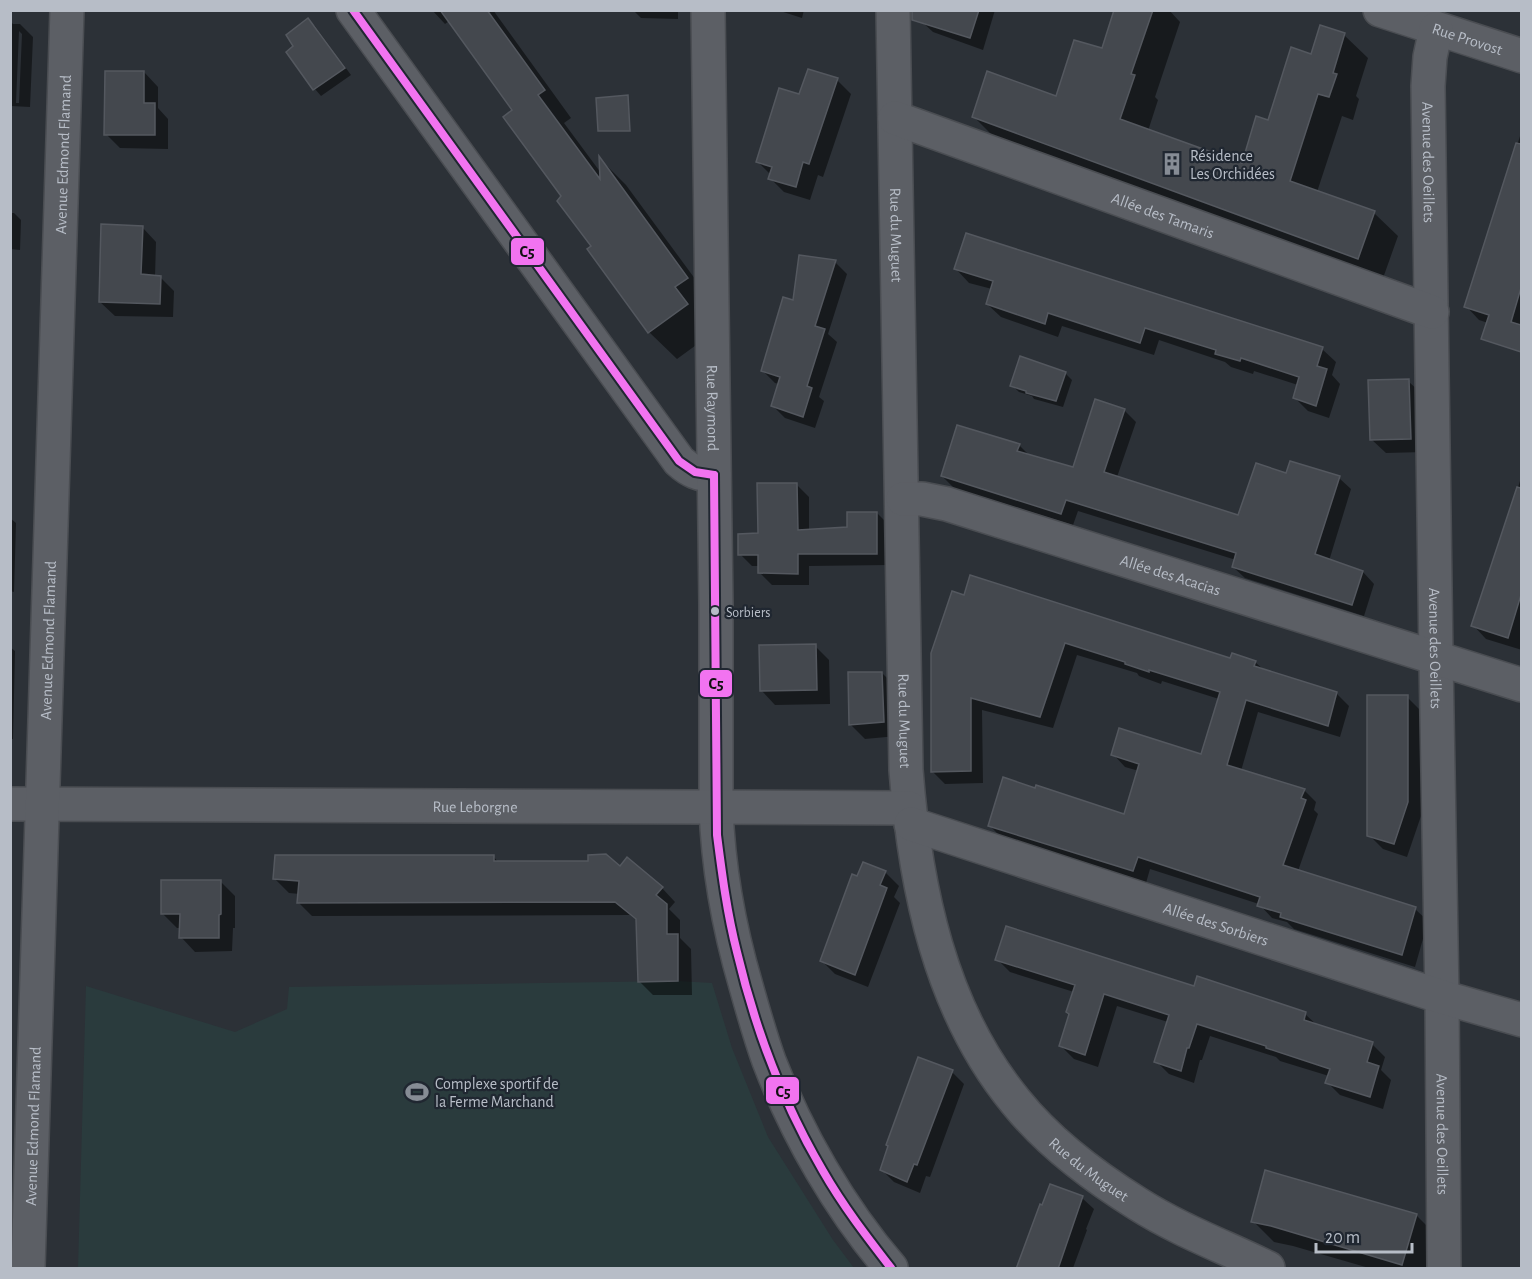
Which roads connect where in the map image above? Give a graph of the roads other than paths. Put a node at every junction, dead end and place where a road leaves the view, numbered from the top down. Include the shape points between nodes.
1 (67, 10) edge
2 (353, 10) edge
3 (708, 10) edge
4 (893, 10) edge
5 (1380, 10) edge
6 (1437, 29) junction
7 (1521, 56) edge
8 (895, 118) junction
9 (1432, 312) junction
10 (714, 475) junction
11 (903, 499) junction
12 (1436, 659) junction
13 (1521, 686) edge
14 (26, 804) edge
15 (716, 807) junction
16 (910, 816) junction
17 (1442, 997) junction
18 (1521, 1020) edge
19 (28, 1269) edge
20 (891, 1269) edge
21 (1268, 1269) edge
22 (1444, 1269) edge

1 - 14 street, Avenue Edmond Flamand
2 - 10 street via 679,460 692,471
3 - 10 street, Rue Raymond
4 - 8 street, Rue du Muguet
5 - 6 street, Rue Provost
6 - 7 street, Rue Provost
6 - 9 street, Avenue des Oeillets via 1429,72
8 - 9 street, Allée des Tamaris
8 - 11 street, Rue du Muguet
9 - 12 street, Avenue des Oeillets
10 - 15 street, Rue Raymond
11 - 12 street, Allée des Acacias via 947,504
11 - 16 street, Rue du Muguet
12 - 13 street, Allée des Acacias
12 - 17 street, Avenue des Oeillets
14 - 15 street, Rue Leborgne
14 - 19 street, Avenue Edmond Flamand
15 - 16 street, Rue Leborgne
15 - 20 street, Rue Raymond via 730,924 769,1059 815,1156 855,1222
16 - 17 street, Allée des Sorbiers
16 - 21 street, Rue du Muguet via 927,911 945,974 976,1044 1017,1103 1064,1151 1125,1196
17 - 18 street, Allée des Sorbiers
17 - 22 street, Avenue des Oeillets

